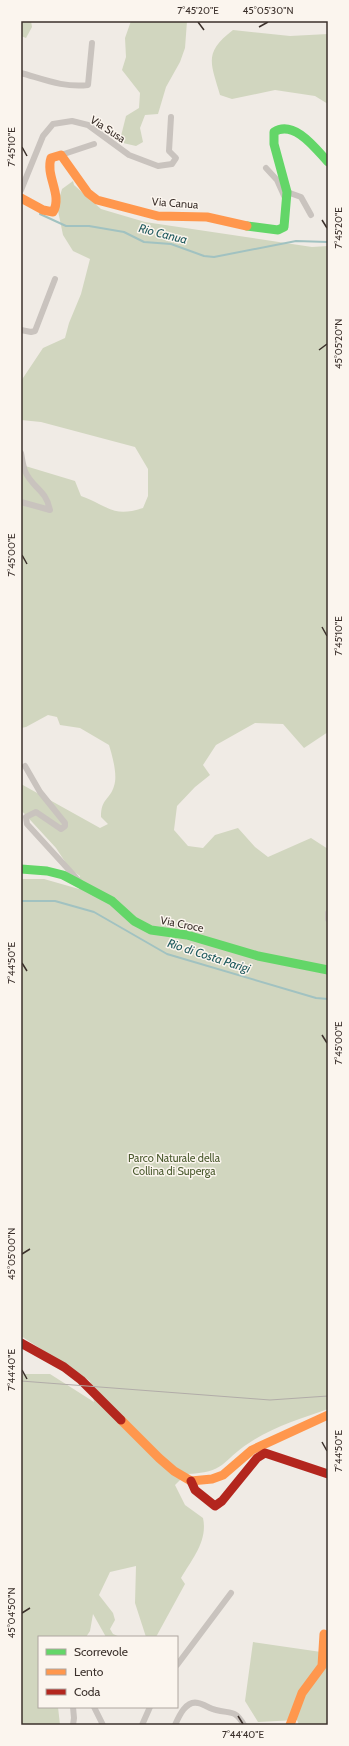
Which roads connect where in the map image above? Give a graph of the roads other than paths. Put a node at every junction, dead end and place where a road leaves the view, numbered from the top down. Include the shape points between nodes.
1 (92, 42) dead end
2 (21, 72) edge
3 (170, 117) dead end
4 (94, 144) dead end
5 (61, 155) junction
6 (328, 162) edge
7 (266, 168) dead end
8 (21, 190) edge
9 (287, 196) junction
10 (21, 199) edge
11 (311, 215) dead end
12 (55, 280) dead end
13 (21, 330) edge
14 (21, 452) edge
15 (21, 502) edge
16 (25, 766) dead end
17 (21, 869) edge
18 (80, 885) junction
19 (328, 913) edge
20 (328, 919) edge
21 (328, 970) edge
22 (21, 1343) edge
23 (328, 1415) edge
24 (328, 1474) edge
25 (191, 1481) junction
26 (231, 1593) dead end
27 (324, 1634) dead end
28 (178, 1664) edge
29 (73, 1708) edge
30 (94, 1708) edge
31 (150, 1708) edge
32 (73, 1725) edge
33 (103, 1725) edge
34 (142, 1725) edge
35 (175, 1725) edge
36 (244, 1725) edge
37 (290, 1725) edge

1 - 2 street via 88,85 76,87 58,84
3 - 8 street, Via Susa via 169,151 176,158 172,164 158,166 129,155 88,125 72,121 53,124 43,136
4 - 5 street
5 - 9 street, Via Canua via 92,197 158,216 207,217 278,230 284,226
5 - 10 street via 51,158 49,164 57,201 55,210 48,212
6 - 9 street, Via Canua via 294,130 278,128 274,132 274,144
7 - 9 street, Via Canua via 277,180 283,196
9 - 11 street via 301,196
12 - 13 street via 35,331
14 - 15 street via 25,471 33,484 48,498 50,510
16 - 18 street via 65,826 61,828 36,812 26,817 27,824
17 - 18 street, Via Croce via 63,875
18 - 21 street, Via Croce via 112,901 134,920 151,930 187,935 258,956
19 - 20 street
22 - 25 street via 64,1367 81,1380 158,1458 174,1472
23 - 25 street via 252,1450 223,1475
24 - 25 street via 265,1453 257,1458 215,1506 194,1490
26 - 28 street
27 - 37 street via 322,1666 302,1693
29 - 32 street
30 - 33 street
31 - 34 street
35 - 36 street via 181,1711 197,1702 215,1710 234,1712

